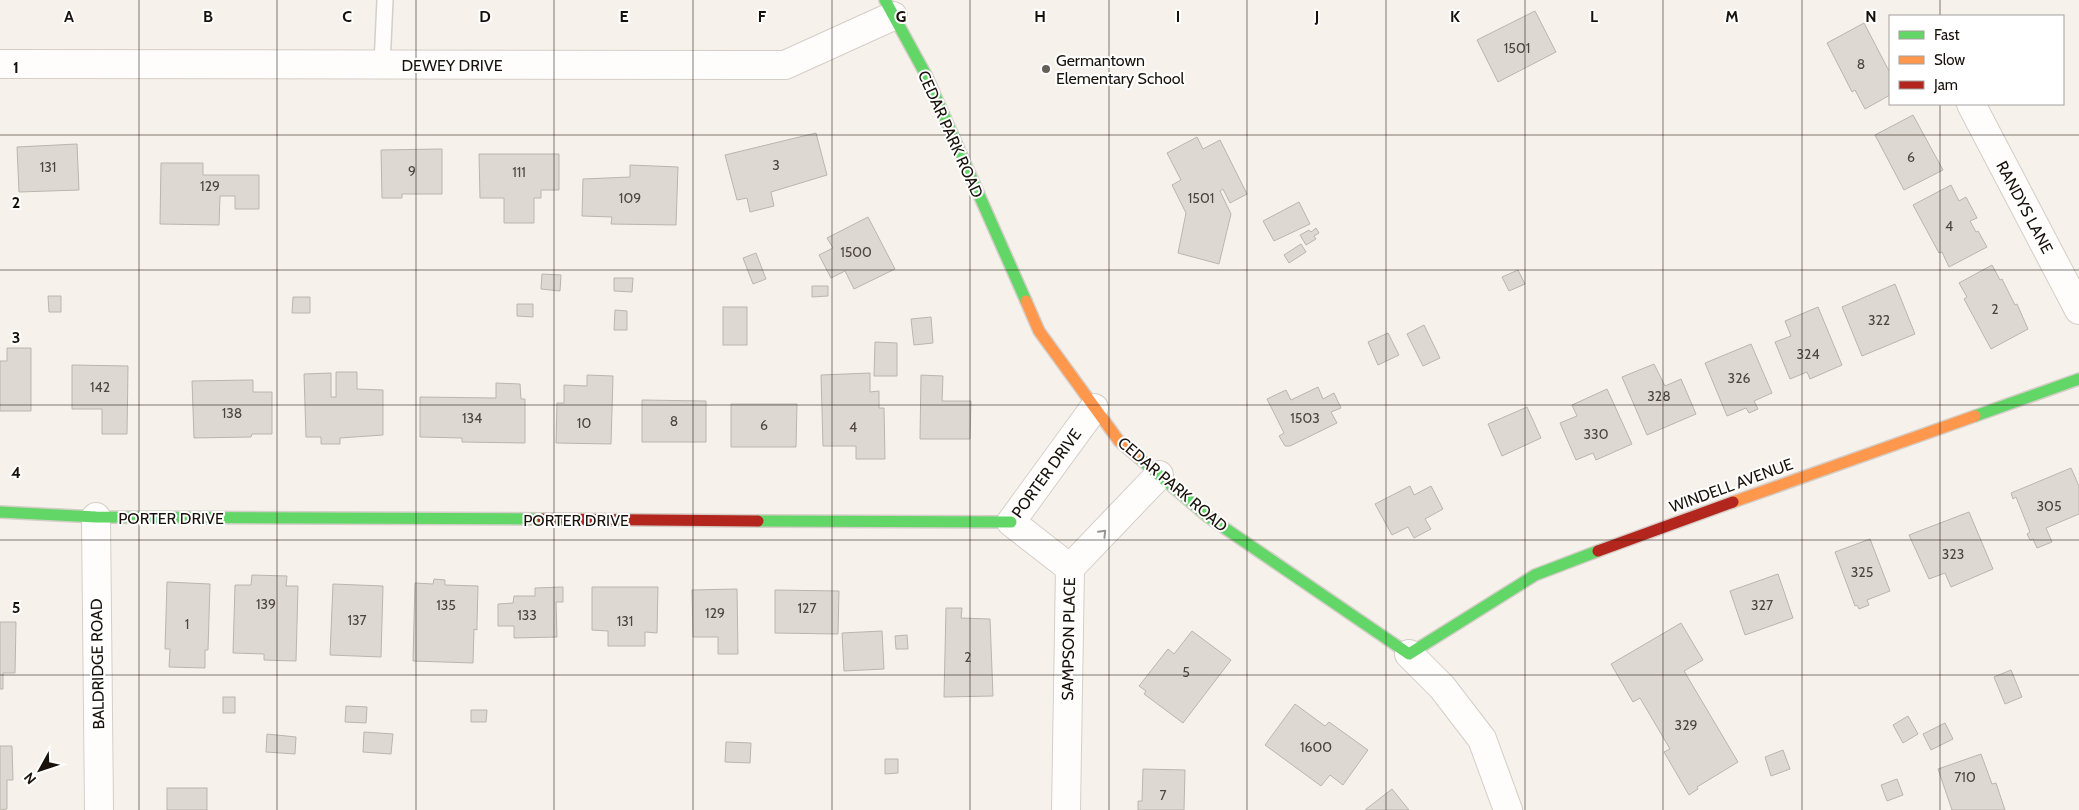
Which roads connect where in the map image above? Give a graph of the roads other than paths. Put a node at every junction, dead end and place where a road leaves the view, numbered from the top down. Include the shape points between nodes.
1 (385, 0) edge
2 (889, 8) edge
3 (0, 64) edge
4 (382, 65) junction
5 (1972, 105) edge
6 (2079, 310) edge
7 (2079, 379) edge
8 (1094, 408) junction
9 (1159, 475) junction
10 (0, 512) edge
11 (96, 517) junction
12 (1011, 522) junction
13 (1070, 568) junction
14 (1409, 654) junction
15 (99, 810) edge
16 (1066, 810) edge
17 (1508, 810) edge

1 - 4 lane
2 - 4 street, DEWEY DRIVE via 785,65
2 - 8 street, CEDAR PARK ROAD via 926,75 1039,331
3 - 4 street, DEWEY DRIVE
5 - 6 street, RANDYS LANE
7 - 14 street, WINDELL AVENUE via 1535,575
8 - 9 street, CEDAR PARK ROAD via 1119,441
8 - 12 street, PORTER DRIVE
13 -> 9 street, SAMPSON PLACE
9 - 14 street, CEDAR PARK ROAD via 1207,516
10 - 11 street, PORTER DRIVE
11 - 12 street, PORTER DRIVE
11 - 15 street, BALDRIDGE ROAD
12 - 13 street
13 - 16 street, SAMPSON PLACE
14 - 17 street, CEDAR PARK ROAD via 1442,687 1482,739

